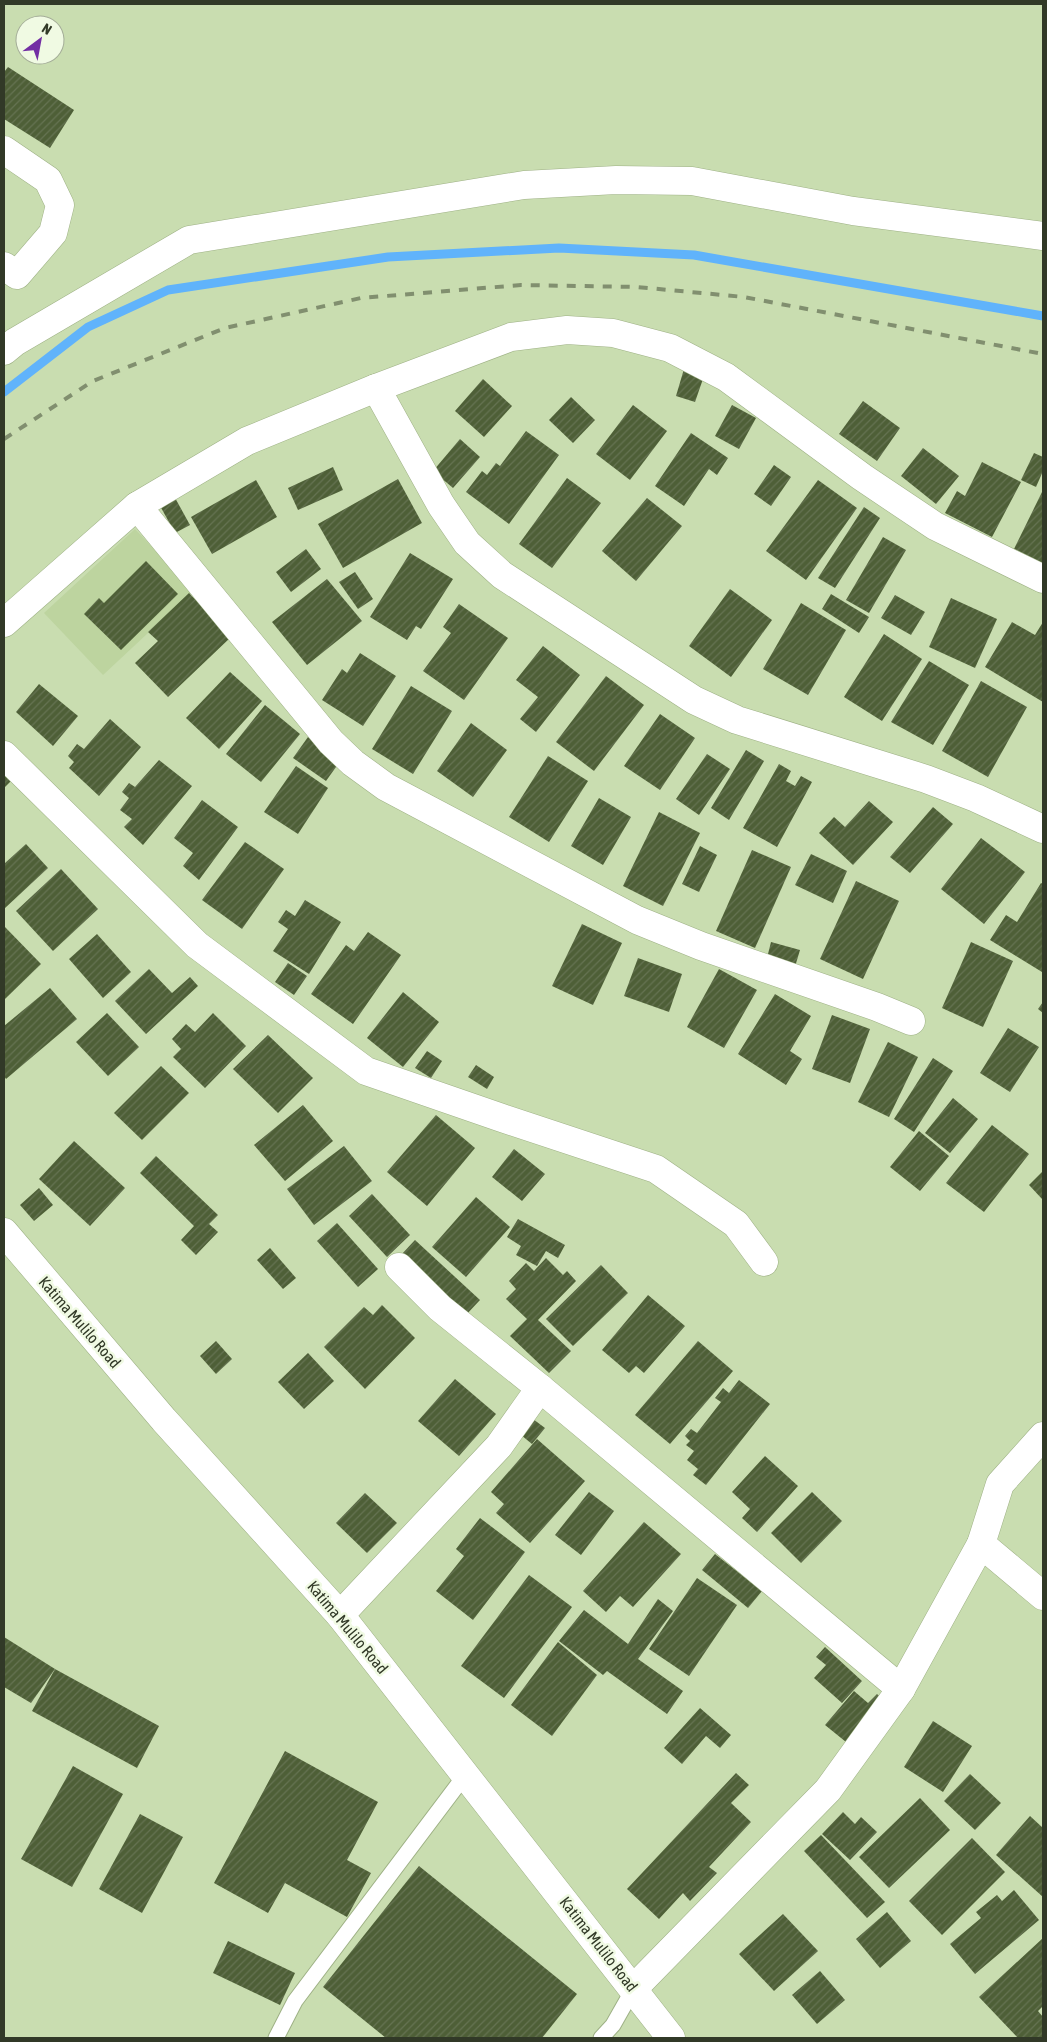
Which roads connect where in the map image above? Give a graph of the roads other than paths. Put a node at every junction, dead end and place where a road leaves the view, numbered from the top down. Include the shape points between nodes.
1 (4, 150) edge
2 (1043, 236) edge
3 (8, 276) edge
4 (4, 351) edge
5 (376, 388) junction
6 (137, 506) junction
7 (1043, 579) edge
8 (4, 623) edge
9 (4, 755) edge
10 (1043, 829) edge
11 (911, 1022) dead end
12 (4, 1232) edge
13 (764, 1262) dead end
14 (399, 1267) dead end
15 (540, 1388) junction
16 (1043, 1436) edge
17 (981, 1544) junction
18 (1043, 1596) edge
19 (340, 1615) junction
20 (901, 1688) junction
21 (466, 1774) junction
22 (634, 1988) junction
23 (276, 2038) edge
24 (601, 2038) edge
25 (671, 2038) edge

1 - 3 street via 48,180 60,205 53,233
2 - 4 street via 853,211 692,181 616,180 524,185 189,240
5 - 6 street via 247,441
5 - 7 street via 511,337 567,330 604,332 670,348 726,377 935,526
5 - 10 street via 440,505 467,543 502,575 694,700 738,720 976,798
6 - 8 street
6 - 11 street via 331,742 386,787 637,920
9 - 13 street via 198,945 366,1071 656,1169 736,1224
12 - 19 street, Katima Mulilo Road via 164,1420
14 - 15 street via 440,1308
15 - 19 street via 499,1446
15 - 20 street
16 - 17 street via 1000,1484
17 - 18 street
17 - 20 street
19 - 21 street, Katima Mulilo Road
20 - 22 street via 828,1790
21 - 22 street, Katima Mulilo Road
21 - 23 lane via 295,2001
22 - 24 lane via 613,2025
22 - 25 street, Katima Mulilo Road

